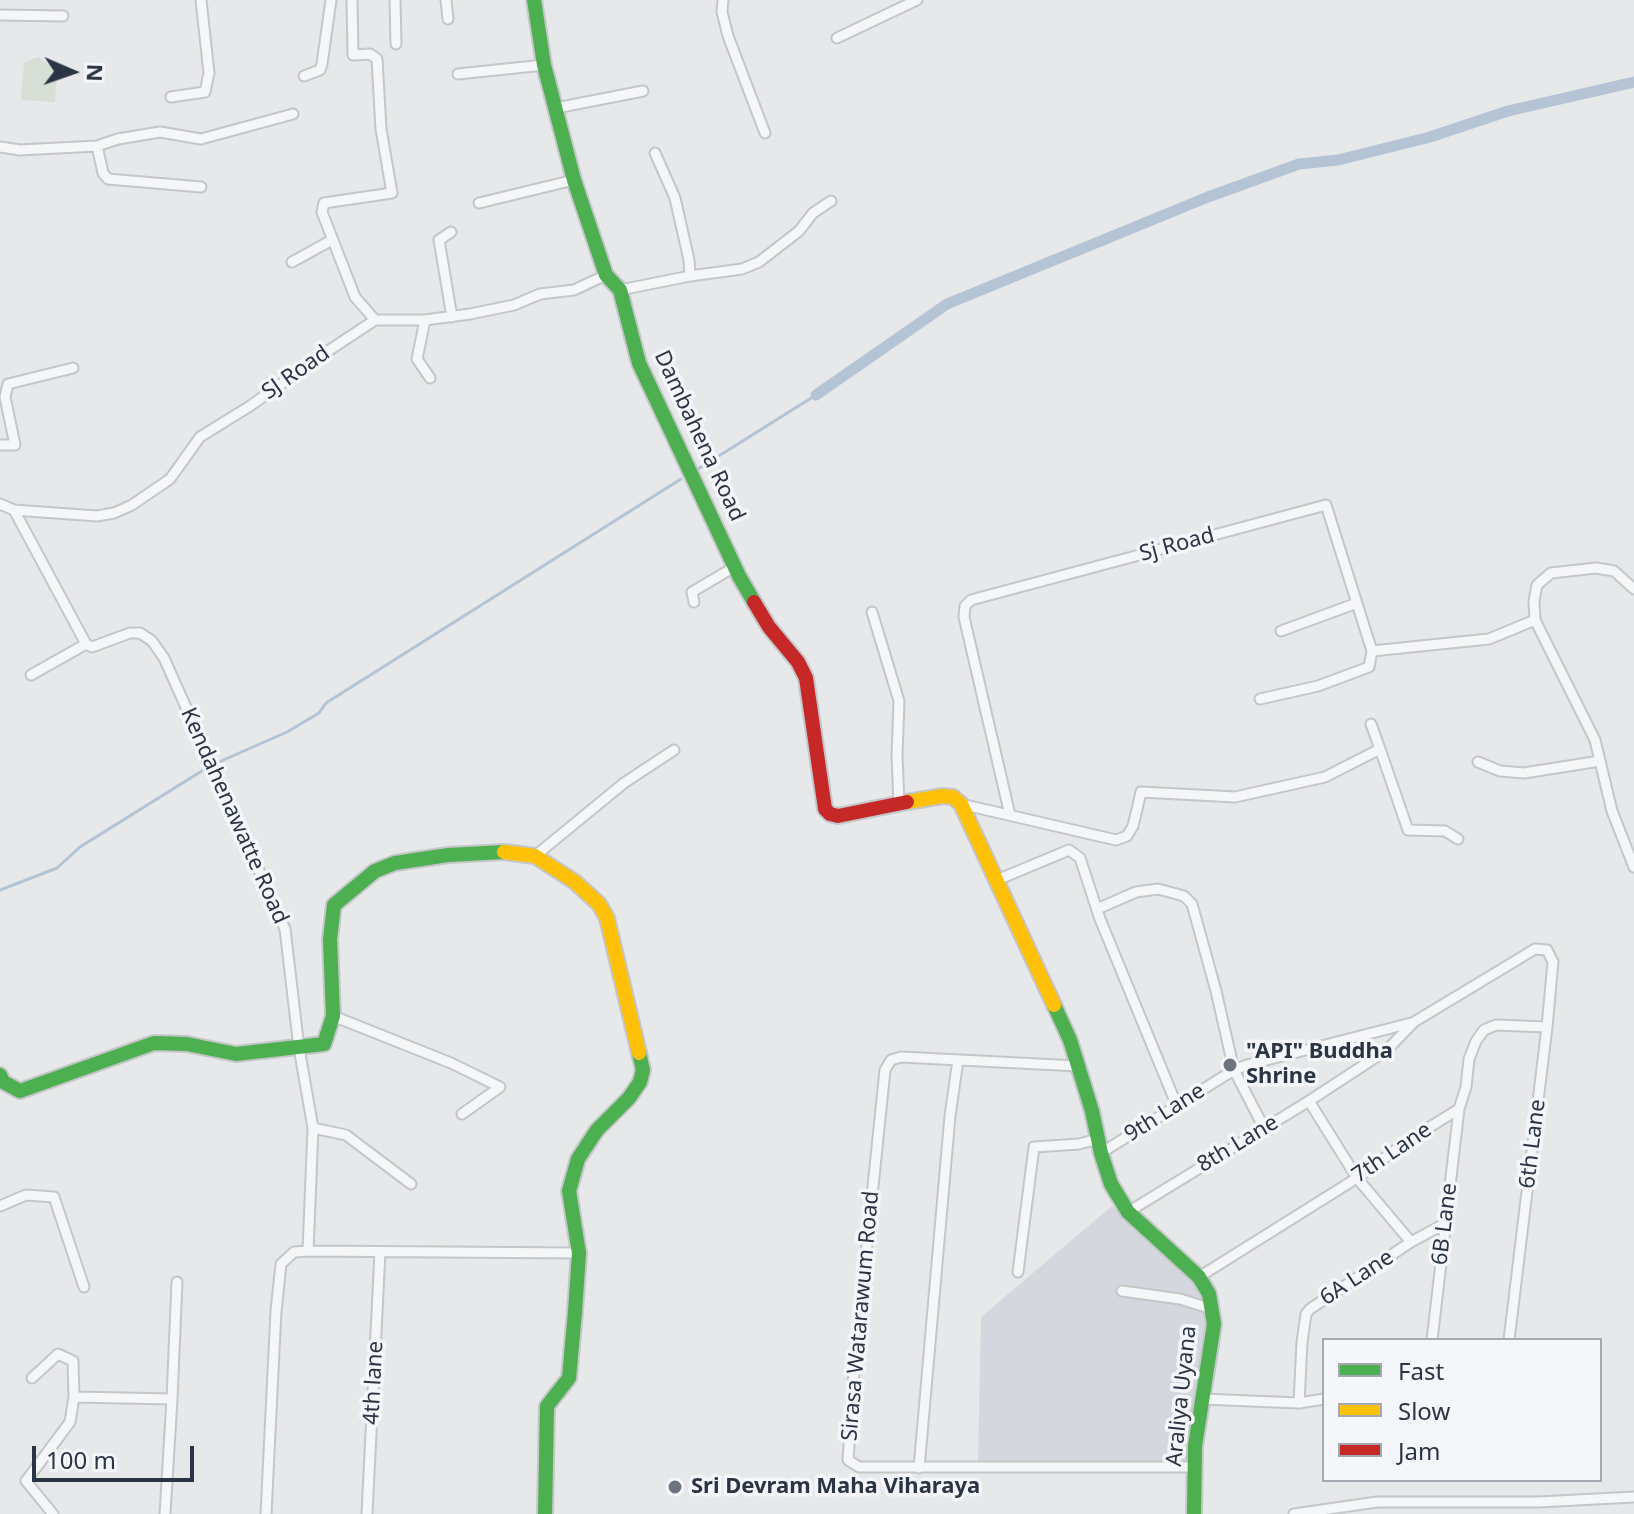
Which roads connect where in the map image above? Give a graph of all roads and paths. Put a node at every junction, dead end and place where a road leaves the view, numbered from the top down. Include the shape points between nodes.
1 (201, 0) edge
2 (331, 0) edge
3 (352, 0) edge
4 (395, 0) edge
5 (446, 0) edge
6 (534, 0) edge
7 (723, 0) edge
8 (917, 0) edge
9 (0, 15) edge
10 (63, 16) dead end
11 (448, 19) dead end
12 (837, 38) dead end
13 (396, 44) dead end
14 (544, 65) junction
15 (458, 74) dead end
16 (304, 76) dead end
17 (643, 91) dead end
18 (171, 97) dead end
19 (556, 108) junction
20 (293, 114) dead end
21 (765, 133) dead end
22 (97, 146) junction
23 (0, 147) edge
24 (655, 153) dead end
25 (574, 180) junction
26 (201, 187) dead end
27 (831, 201) dead end
28 (479, 203) dead end
29 (451, 232) dead end
30 (332, 240) junction
31 (292, 262) dead end
32 (606, 275) junction
33 (690, 276) junction
34 (620, 290) junction
35 (452, 317) junction
36 (375, 320) junction
37 (425, 320) junction
38 (73, 368) dead end
39 (430, 378) dead end
40 (0, 445) edge
41 (0, 504) edge
42 (14, 510) junction
43 (736, 566) junction
44 (1634, 589) edge
45 (694, 602) dead end
46 (1357, 603) junction
47 (872, 612) dead end
48 (1535, 620) junction
49 (1281, 631) dead end
50 (86, 644) junction
51 (1372, 651) junction
52 (31, 675) dead end
53 (1260, 699) dead end
54 (1371, 724) dead end
55 (1380, 749) junction
56 (674, 750) dead end
57 (1600, 761) junction
58 (1478, 762) dead end
59 (899, 803) junction
60 (961, 804) junction
61 (1010, 815) junction
62 (1458, 839) dead end
63 (535, 856) junction
64 (1634, 867) edge
65 (997, 880) junction
66 (1097, 909) junction
67 (1547, 950) joint
68 (333, 1016) junction
69 (1414, 1022) junction
70 (1547, 1027) junction
71 (299, 1048) junction
72 (958, 1060) junction
73 (1078, 1066) junction
74 (1234, 1070) junction
75 (0, 1075) edge
76 (1309, 1101) junction
77 (1177, 1106) junction
78 (1459, 1109) junction
79 (462, 1114) dead end
80 (313, 1128) junction
81 (1264, 1128) junction
82 (1100, 1146) junction
83 (1357, 1178) junction
84 (411, 1184) dead end
85 (0, 1206) edge
86 (1128, 1212) junction
87 (1446, 1223) junction
88 (1411, 1242) junction
89 (308, 1251) junction
90 (380, 1252) junction
91 (579, 1253) junction
92 (1018, 1272) dead end
93 (1199, 1277) junction
94 (177, 1282) dead end
95 (84, 1287) dead end
96 (1122, 1291) dead end
97 (1212, 1309) junction
98 (1432, 1338) edge
99 (1509, 1338) edge
100 (32, 1378) dead end
101 (74, 1397) junction
102 (172, 1399) junction
103 (1202, 1399) junction
104 (1322, 1399) edge
105 (1299, 1403) junction
106 (1195, 1467) junction
107 (919, 1468) junction
108 (1634, 1497) edge
109 (53, 1514) edge
110 (165, 1514) edge
111 (266, 1514) edge
112 (367, 1514) edge
113 (545, 1514) edge
114 (1194, 1514) edge
115 (1294, 1514) edge

1 - 18 street via 209,73 205,92
2 - 16 street via 320,70
3 - 30 street via 353,55 377,59 392,193 324,203
4 - 13 street
5 - 11 street
6 - 14 street, Dambahena Road
7 - 21 street via 728,36
8 - 12 street
9 - 10 street
14 - 15 street
14 - 19 street, Dambahena Road
17 - 19 street
19 - 25 street, Dambahena Road
20 - 22 street via 201,139 160,132
22 - 23 street
22 - 26 street via 108,179
24 - 33 street via 675,198
25 - 28 street
25 - 32 street, Dambahena Road
27 - 33 street via 759,262
29 - 35 street via 439,240
30 - 31 street
30 - 36 street via 355,297
32 - 34 street, Dambahena Road
32 - 35 street via 574,290
33 - 34 street
34 - 43 street, Dambahena Road via 639,363
35 - 37 street
36 - 37 street
36 - 42 street, SJ Road via 200,437 170,479 132,505 97,516
37 - 39 street via 417,359
38 - 40 street via 8,384 5,397 15,445
41 - 42 street
42 - 50 street
43 - 45 street via 692,592
43 - 59 street, Dambahena Road via 769,627 806,678 825,809 838,816
44 - 48 street via 1614,571 1551,573 1537,585
46 - 49 street
46 - 51 street, Sj Road
46 - 61 street, Sj Road via 1326,505 971,600 964,617
47 - 59 street via 899,701
48 - 51 street via 1489,639
48 - 57 street via 1595,740
50 - 52 street
50 - 71 street, Kendahenawatte Road via 92,647 140,633 164,658 285,929
51 - 53 street via 1369,667
54 - 55 street
55 - 61 street via 1325,777 1235,797 1141,792 1133,826 1116,840
55 - 62 street via 1408,830 1445,831
56 - 63 street via 624,783
57 - 58 street via 1524,773
57 - 64 street
59 - 60 street via 943,796
60 - 61 street
60 - 65 street, Araliya Uyana
63 - 68 street via 463,854 395,863 355,886 334,905
63 - 91 street via 575,882 607,918 643,1070 629,1098 597,1130 578,1159 569,1191
65 - 66 street via 1069,850 1080,858
65 - 73 street, Araliya Uyana
66 - 74 street via 1136,892 1158,889 1184,896 1192,904
66 - 77 street
67 - 69 street, 8th Lane via 1535,949
67 - 70 street, 6th Lane via 1553,962
68 - 71 street via 324,1044
68 - 79 street via 500,1087
69 - 74 street, 9th Lane
69 - 76 street, 8th Lane via 1387,1050
70 - 78 street via 1496,1025 1484,1030 1469,1059
70 - 99 street, 6th Lane
71 - 75 street via 236,1054 154,1043 20,1091
71 - 80 street, Kendahenawatte Road
72 - 73 street, Sirasa Watarawum Road
72 - 107 street
72 - 107 street, Sirasa Watarawum Road via 901,1057 885,1070 854,1371 848,1460 859,1467
73 - 82 street, Araliya Uyana
74 - 77 street, 9th Lane
74 - 81 street
76 - 81 street, 8th Lane
76 - 83 street
77 - 82 street, 9th Lane
78 - 83 street, 7th Lane
78 - 87 street, 6B Lane
80 - 84 street via 346,1135
80 - 89 street, Kendahenawatte Road
81 - 86 street, 8th Lane
82 - 86 street, Araliya Uyana via 1111,1184
82 - 92 street via 1034,1147
83 - 88 street
83 - 93 street, 7th Lane
85 - 95 street via 26,1195 54,1197
86 - 93 street, Araliya Uyana
87 - 88 street, 6A Lane
87 - 98 street, 6B Lane
88 - 105 street, 6A Lane via 1306,1314
89 - 90 street
89 - 111 street via 294,1252 281,1264
90 - 91 street
90 - 112 street, 4th lane
91 - 113 street via 569,1378 547,1406
93 - 97 street, Araliya Uyana
94 - 102 street
96 - 97 street
97 - 103 street, Araliya Uyana
100 - 101 street via 58,1354 73,1361
101 - 102 street
101 - 109 street via 70,1422 26,1481
102 - 110 street
103 - 105 street
103 - 106 street, Araliya Uyana
104 - 105 street
106 - 107 street, Sirasa Watarawum Road
106 - 114 street, Araliya Uyana
108 - 115 street via 1377,1502

